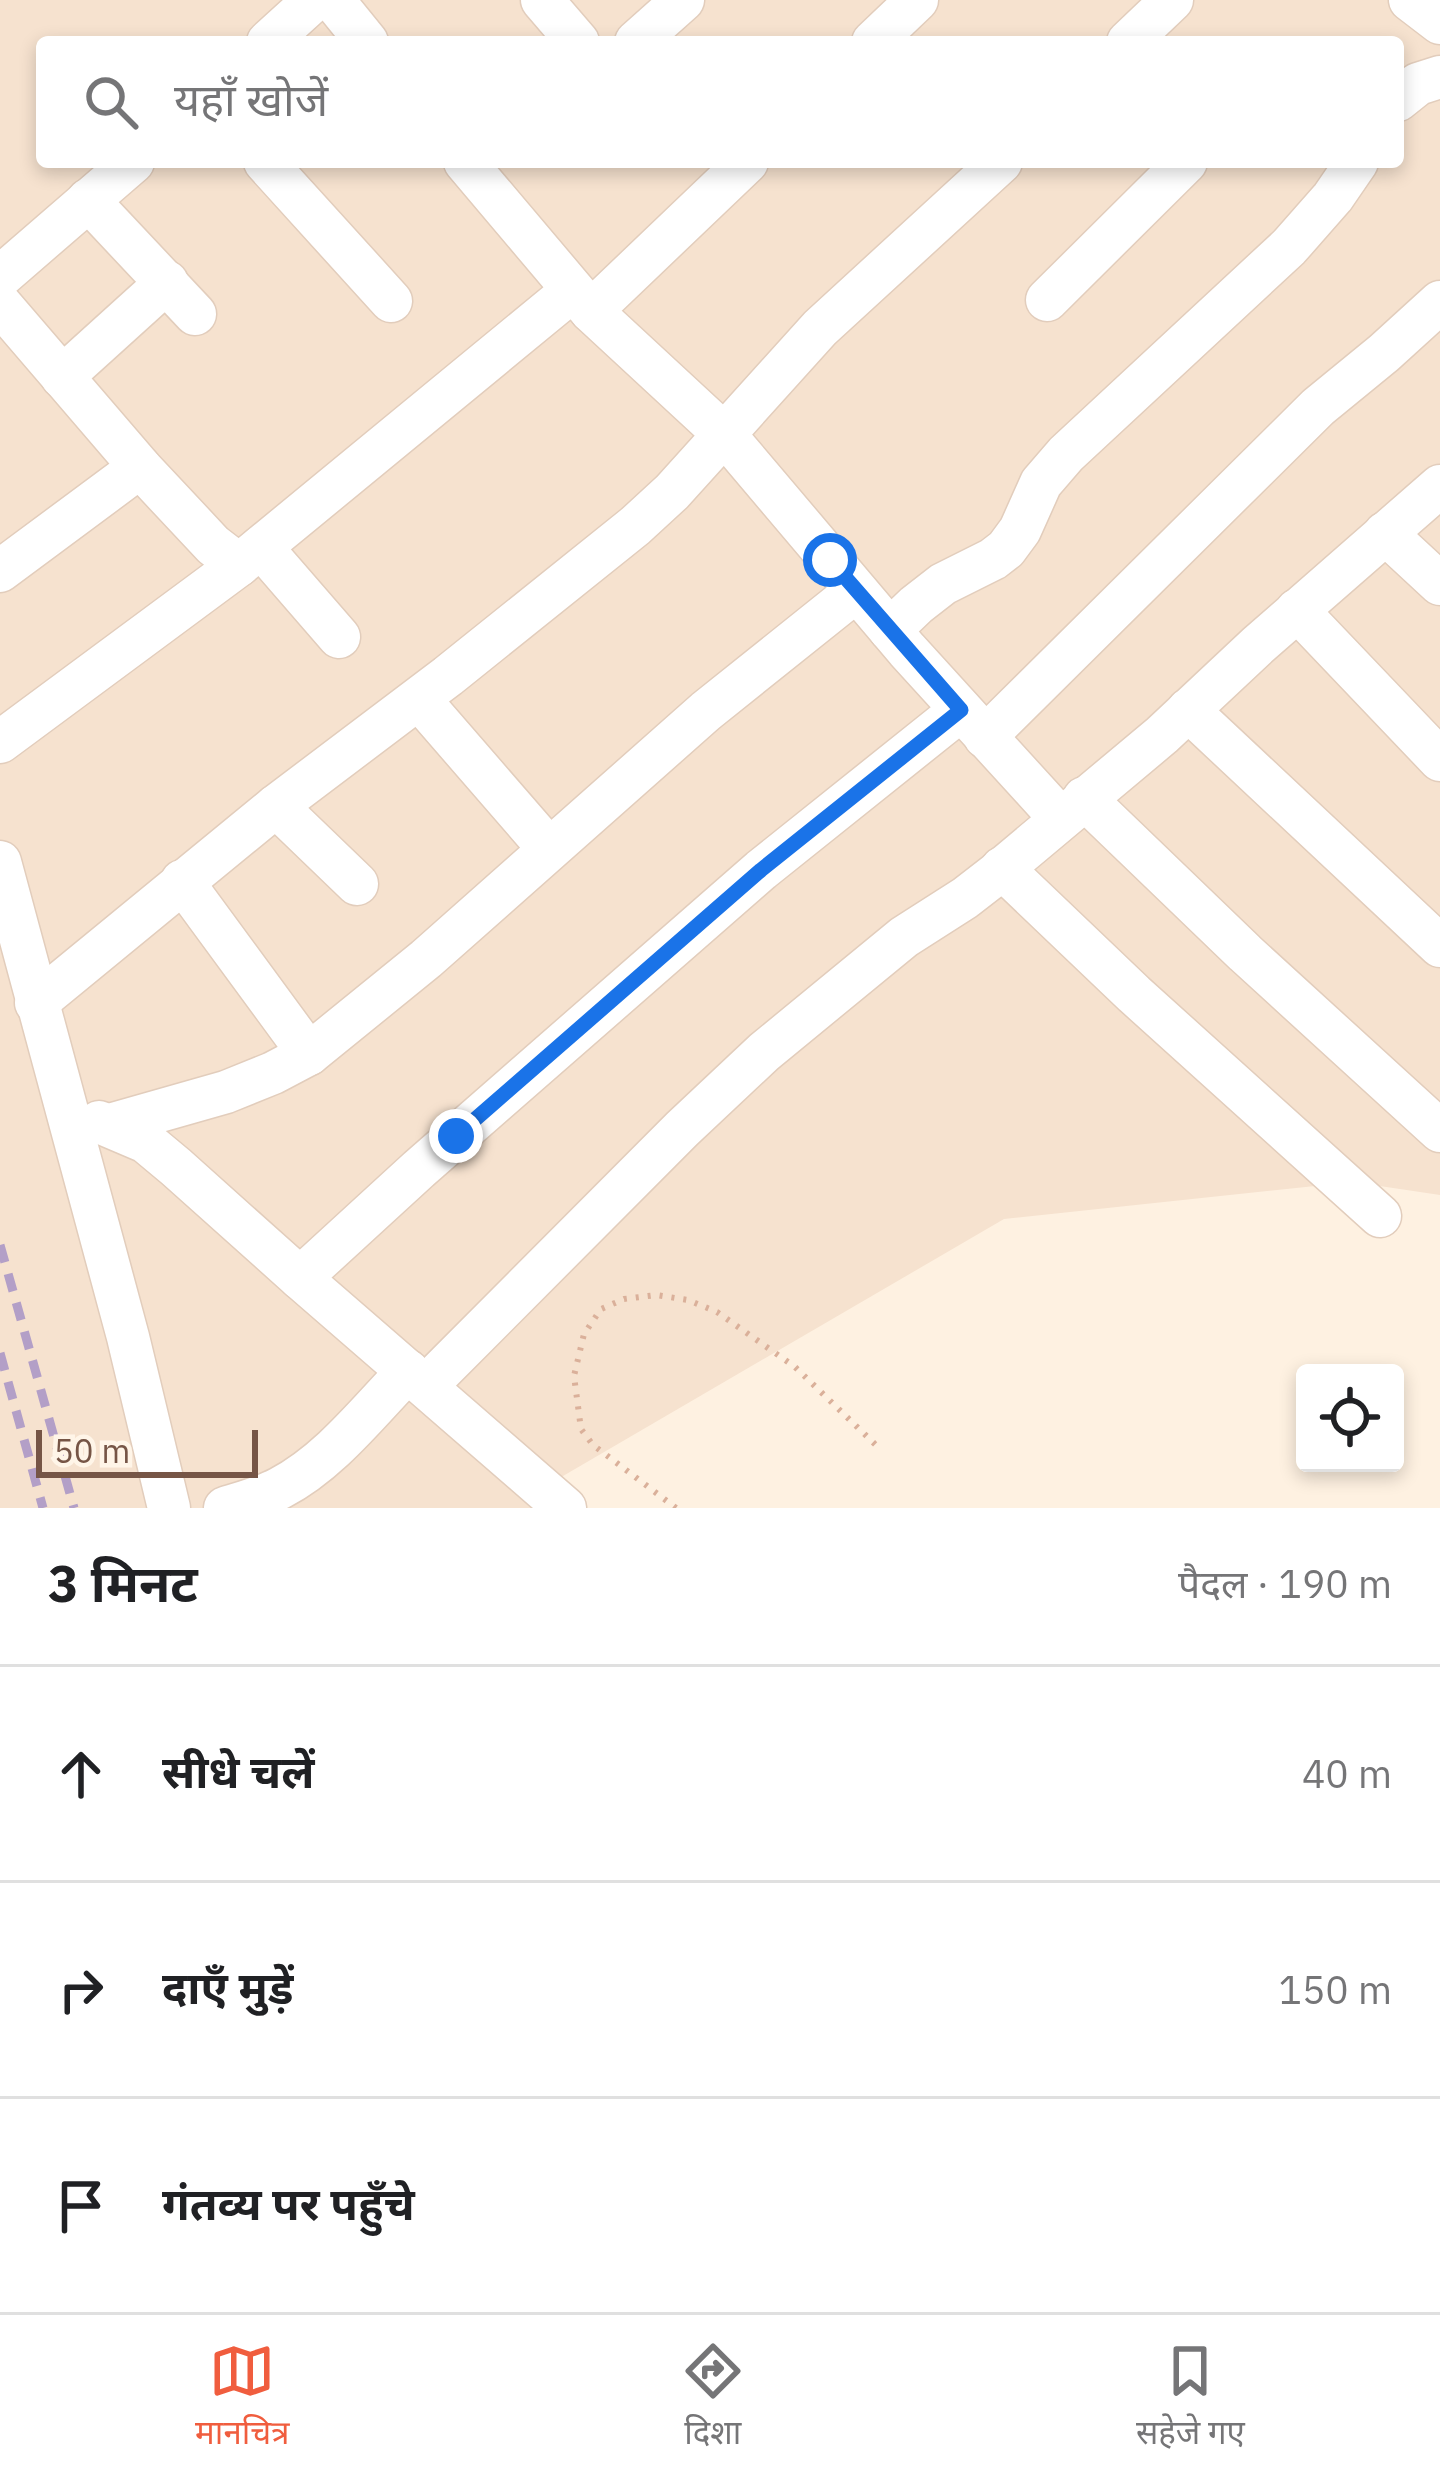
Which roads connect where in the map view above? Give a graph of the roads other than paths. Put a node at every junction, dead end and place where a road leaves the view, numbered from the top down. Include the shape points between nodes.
1 (314, 0) edge
2 (333, 0) edge
3 (542, 0) edge
4 (683, 0) edge
5 (916, 0) edge
6 (1172, 0) edge
7 (275, 36) edge
8 (362, 36) edge
9 (573, 36) edge
10 (643, 36) edge
11 (879, 36) edge
12 (1133, 36) edge
13 (126, 168) edge
14 (271, 168) edge
15 (470, 168) edge
16 (740, 168) edge
17 (994, 168) edge
18 (1180, 168) edge
19 (1353, 168) edge
20 (88, 200) junction
21 (0, 277) edge
22 (167, 282) junction
23 (1047, 300) dead end
24 (582, 301) junction
25 (391, 302) dead end
26 (1440, 302) edge
27 (0, 304) edge
28 (195, 314) dead end
29 (62, 377) junction
30 (724, 435) junction
31 (140, 467) junction
32 (1440, 486) edge
33 (1385, 533) junction
34 (250, 556) junction
35 (0, 571) edge
36 (1440, 584) edge
37 (856, 591) junction
38 (1297, 610) junction
39 (890, 630) junction
40 (339, 637) dead end
41 (418, 699) junction
42 (1188, 710) junction
43 (973, 724) junction
44 (0, 742) edge
45 (1440, 760) edge
46 (275, 806) junction
47 (1072, 808) junction
48 (549, 849) junction
49 (0, 862) edge
50 (1002, 868) junction
51 (182, 881) junction
52 (356, 884) dead end
53 (1440, 946) edge
54 (36, 1003) junction
55 (308, 1054) junction
56 (69, 1115) junction
57 (110, 1125) junction
58 (1440, 1131) edge
59 (1380, 1216) dead end
60 (300, 1278) junction
61 (417, 1378) junction
62 (169, 1508) edge
63 (225, 1508) edge
64 (566, 1508) edge

1 - 7 street
2 - 8 street
3 - 9 street
4 - 10 street
5 - 11 street
6 - 12 street
13 - 20 street
14 - 25 street
15 - 24 street
16 - 24 street
17 - 30 street via 820,328
18 - 23 street
19 - 39 street via 1289,248 1066,454 1006,549 943,584
20 - 21 street
20 - 22 street
22 - 28 street
22 - 29 street
24 - 30 street
24 - 34 street
26 - 43 street
27 - 29 street
29 - 31 street
30 - 37 street
30 - 41 street via 635,526
31 - 34 street via 213,545
31 - 35 street
32 - 33 street
33 - 36 street
33 - 38 street
34 - 40 street
34 - 44 street
37 - 39 street
37 - 48 street
38 - 42 street
38 - 45 street
39 - 43 street
41 - 46 street
41 - 48 street
42 - 47 street
42 - 53 street
43 - 47 street
43 - 60 street via 761,870
46 - 51 street
46 - 52 street
47 - 50 street
47 - 58 street
48 - 55 street
49 - 54 street
50 - 59 street
50 - 61 street via 764,1052
51 - 54 street
51 - 55 street
54 - 56 street
55 - 57 street via 226,1092
56 - 57 street
56 - 62 street
57 - 60 street via 146,1142
60 - 61 street
61 - 63 street via 307,1471
61 - 64 street

